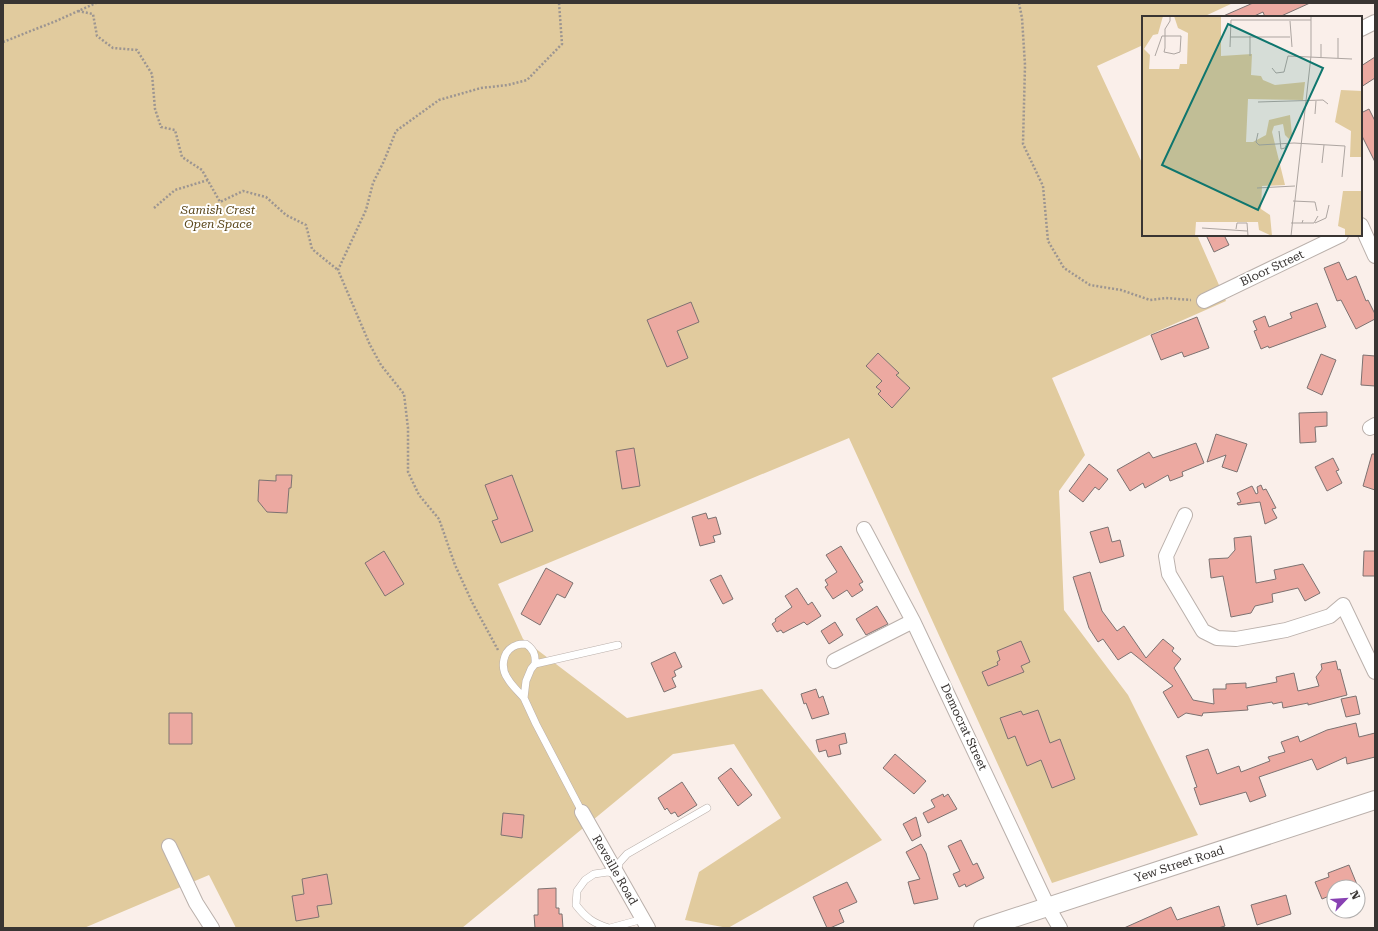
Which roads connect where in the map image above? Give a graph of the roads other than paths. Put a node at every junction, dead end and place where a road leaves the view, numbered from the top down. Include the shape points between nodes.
1 (1375, 22) edge
2 (1362, 28) edge
3 (1362, 227) edge
4 (1339, 236) edge
5 (1375, 256) edge
6 (1204, 301) road end
7 (1185, 515) dead end
8 (864, 529) dead end
9 (913, 621) junction
10 (618, 645) dead end
11 (834, 661) dead end
12 (535, 664) junction
13 (1375, 672) edge
14 (524, 698) junction
15 (1375, 800) edge
16 (707, 808) dead end
17 (582, 812) joint
18 (169, 846) dead end
19 (617, 874) junction
20 (1048, 907) junction
21 (646, 923) edge
22 (212, 928) edge
23 (610, 928) edge
24 (983, 928) edge
25 (1060, 928) edge

1 - 2 street
3 - 5 street
4 - 6 street, Bloor Street
7 - 13 street via 1166,556 1167,566 1169,574 1203,631 1217,638 1260,636 1330,616 1343,605
8 - 9 street, Democrat Street
9 - 11 street
9 - 20 street, Democrat Street
10 - 12 lane
12 - 14 lane via 530,669 526,681
12 - 14 lane via 533,649 526,644 516,645 508,650 504,658 503,669
14 - 17 lane
15 - 20 street, Yew Street Road
16 - 19 lane via 627,854 619,863
17 - 19 street, Reveille Road
18 - 22 street via 196,903
19 - 21 street, Reveille Road
19 - 23 lane via 594,874 585,880 577,891 576,905 584,916 596,924
20 - 24 street, Yew Street Road
20 - 25 street, Democrat Street
21 - 23 lane

